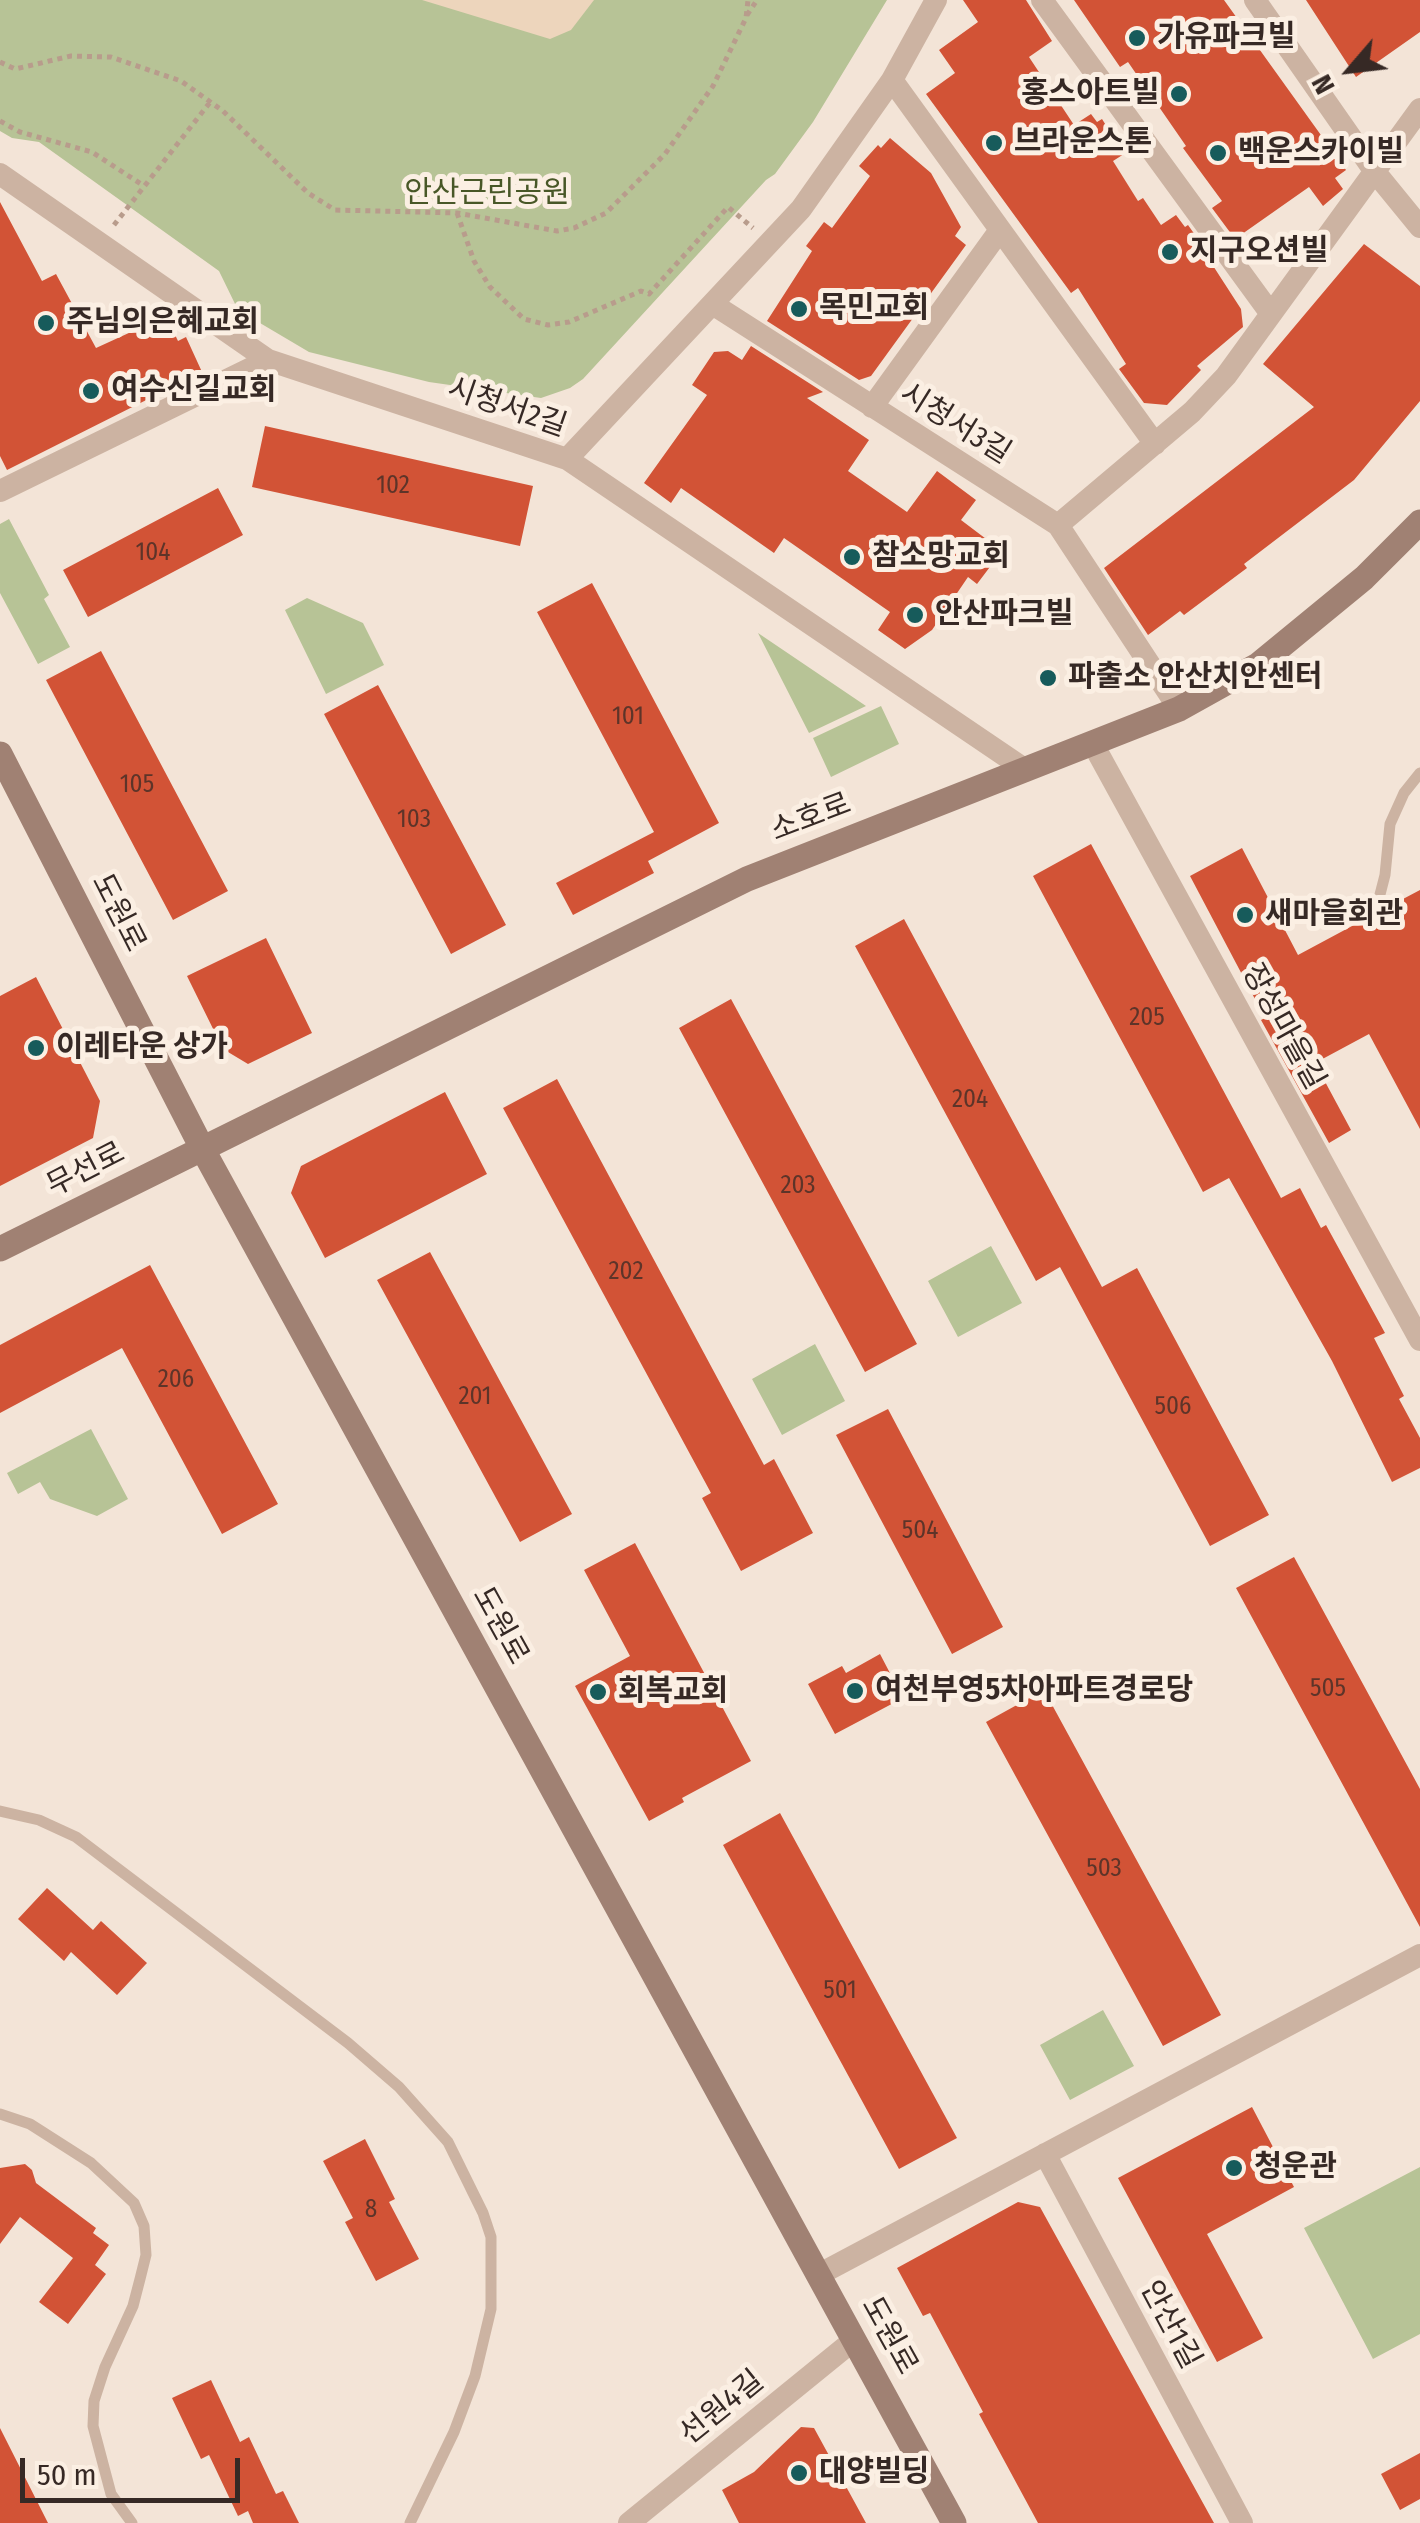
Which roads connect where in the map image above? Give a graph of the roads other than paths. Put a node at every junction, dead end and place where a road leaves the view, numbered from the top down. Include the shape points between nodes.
1 (936, 0) edge
2 (1042, 0) edge
3 (1255, 0) edge
4 (892, 80) junction
5 (1420, 109) edge
6 (1375, 172) junction
7 (0, 174) edge
8 (1420, 227) edge
9 (1000, 230) junction
10 (714, 305) junction
11 (1272, 314) junction
12 (268, 360) junction
13 (872, 407) junction
14 (1155, 444) junction
15 (568, 459) junction
16 (0, 491) edge
17 (1420, 522) edge
18 (1058, 526) junction
19 (1180, 709) junction
20 (1093, 744) junction
21 (0, 754) edge
22 (1026, 770) junction
23 (1420, 772) edge
24 (1375, 914) dead end
25 (202, 1148) junction
26 (0, 1250) edge
27 (1420, 1340) edge
28 (0, 1810) edge
29 (1420, 1955) edge
30 (0, 2114) edge
31 (1045, 2154) junction
32 (818, 2275) junction
33 (854, 2340) junction
34 (132, 2523) edge
35 (410, 2523) edge
36 (629, 2523) edge
37 (954, 2523) edge
38 (1242, 2523) edge

1 - 4 street
2 - 11 street
3 - 6 street
4 - 9 street
4 - 10 street via 801,209
5 - 6 street
6 - 8 street
6 - 11 street
7 - 12 street, 시청서2길
9 - 13 street
9 - 14 street
10 - 13 street, 시청서3길
10 - 15 street
11 - 14 street via 1226,376
12 - 15 street, 시청서2길
12 - 16 street
13 - 18 street, 시청서3길
14 - 18 street
15 - 22 street, 시청서2길
17 - 19 street, 소호로 via 1258,665
18 - 19 street
19 - 20 street, 소호로
20 - 22 street, 소호로
20 - 27 street, 장성마을길
21 - 25 street, 도원로
22 - 25 street, 소호로 via 746,878
23 - 24 lane via 1390,824
25 - 26 street, 무선로
25 - 32 street, 도원로
28 - 35 lane via 40,1820 91,1848 348,2043 400,2086 448,2142 491,2237 490,2308 460,2418
29 - 31 street
30 - 34 lane via 30,2124 91,2163 134,2203 144,2226 146,2255 133,2306 94,2400 104,2472
31 - 32 street
31 - 38 street, 안산1길
32 - 33 street, 도원로
33 - 36 street, 선원4길
33 - 37 street, 도원로

